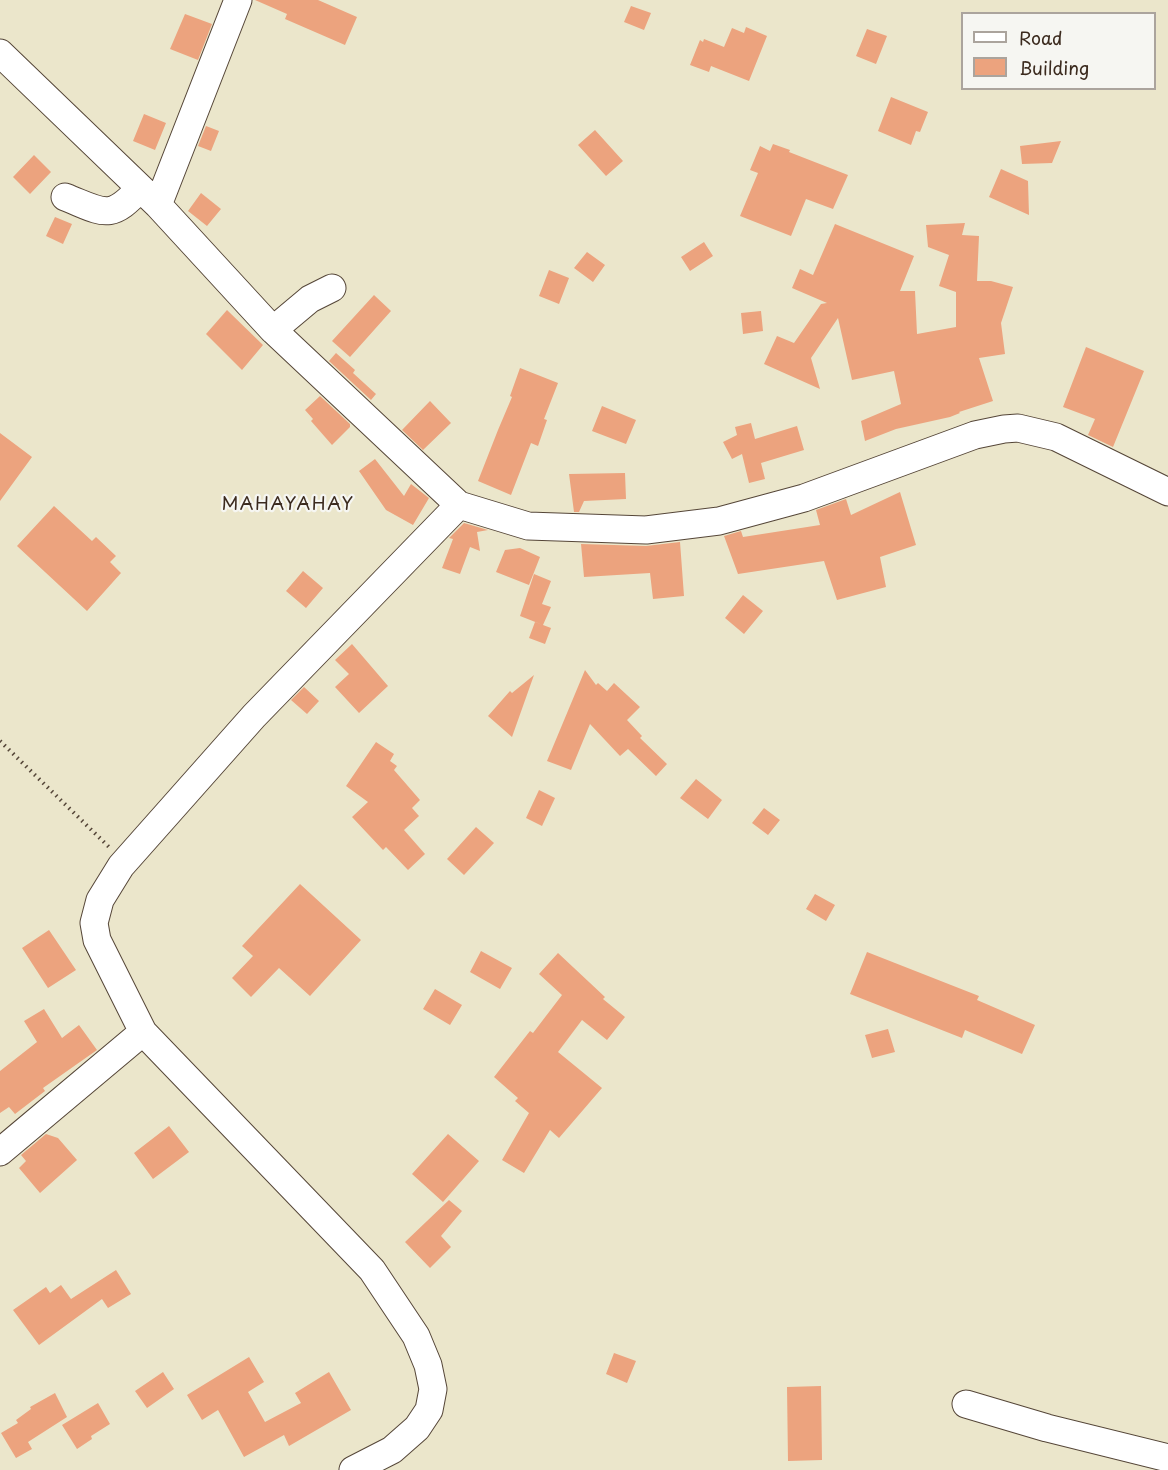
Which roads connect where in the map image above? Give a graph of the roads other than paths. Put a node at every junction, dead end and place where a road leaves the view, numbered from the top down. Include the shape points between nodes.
1 (238, 0) edge
2 (0, 53) edge
3 (66, 197) dead end
4 (149, 197) junction
5 (332, 288) dead end
6 (273, 330) junction
7 (1168, 492) edge
8 (459, 505) junction
9 (143, 1032) junction
10 (0, 1152) edge
11 (966, 1404) dead end
12 (1168, 1458) edge
13 (353, 1470) edge

1 - 4 street
2 - 4 street
3 - 4 street via 109,212
4 - 6 street
5 - 6 street via 310,299
6 - 8 street
7 - 8 street via 1056,437 1018,428 975,435 804,498 719,521 646,530 528,526
8 - 9 street via 254,716 121,866 100,900 94,923 97,940
9 - 10 street
9 - 13 street via 372,1270 416,1336 433,1389 429,1410 417,1428 392,1450
11 - 12 street

